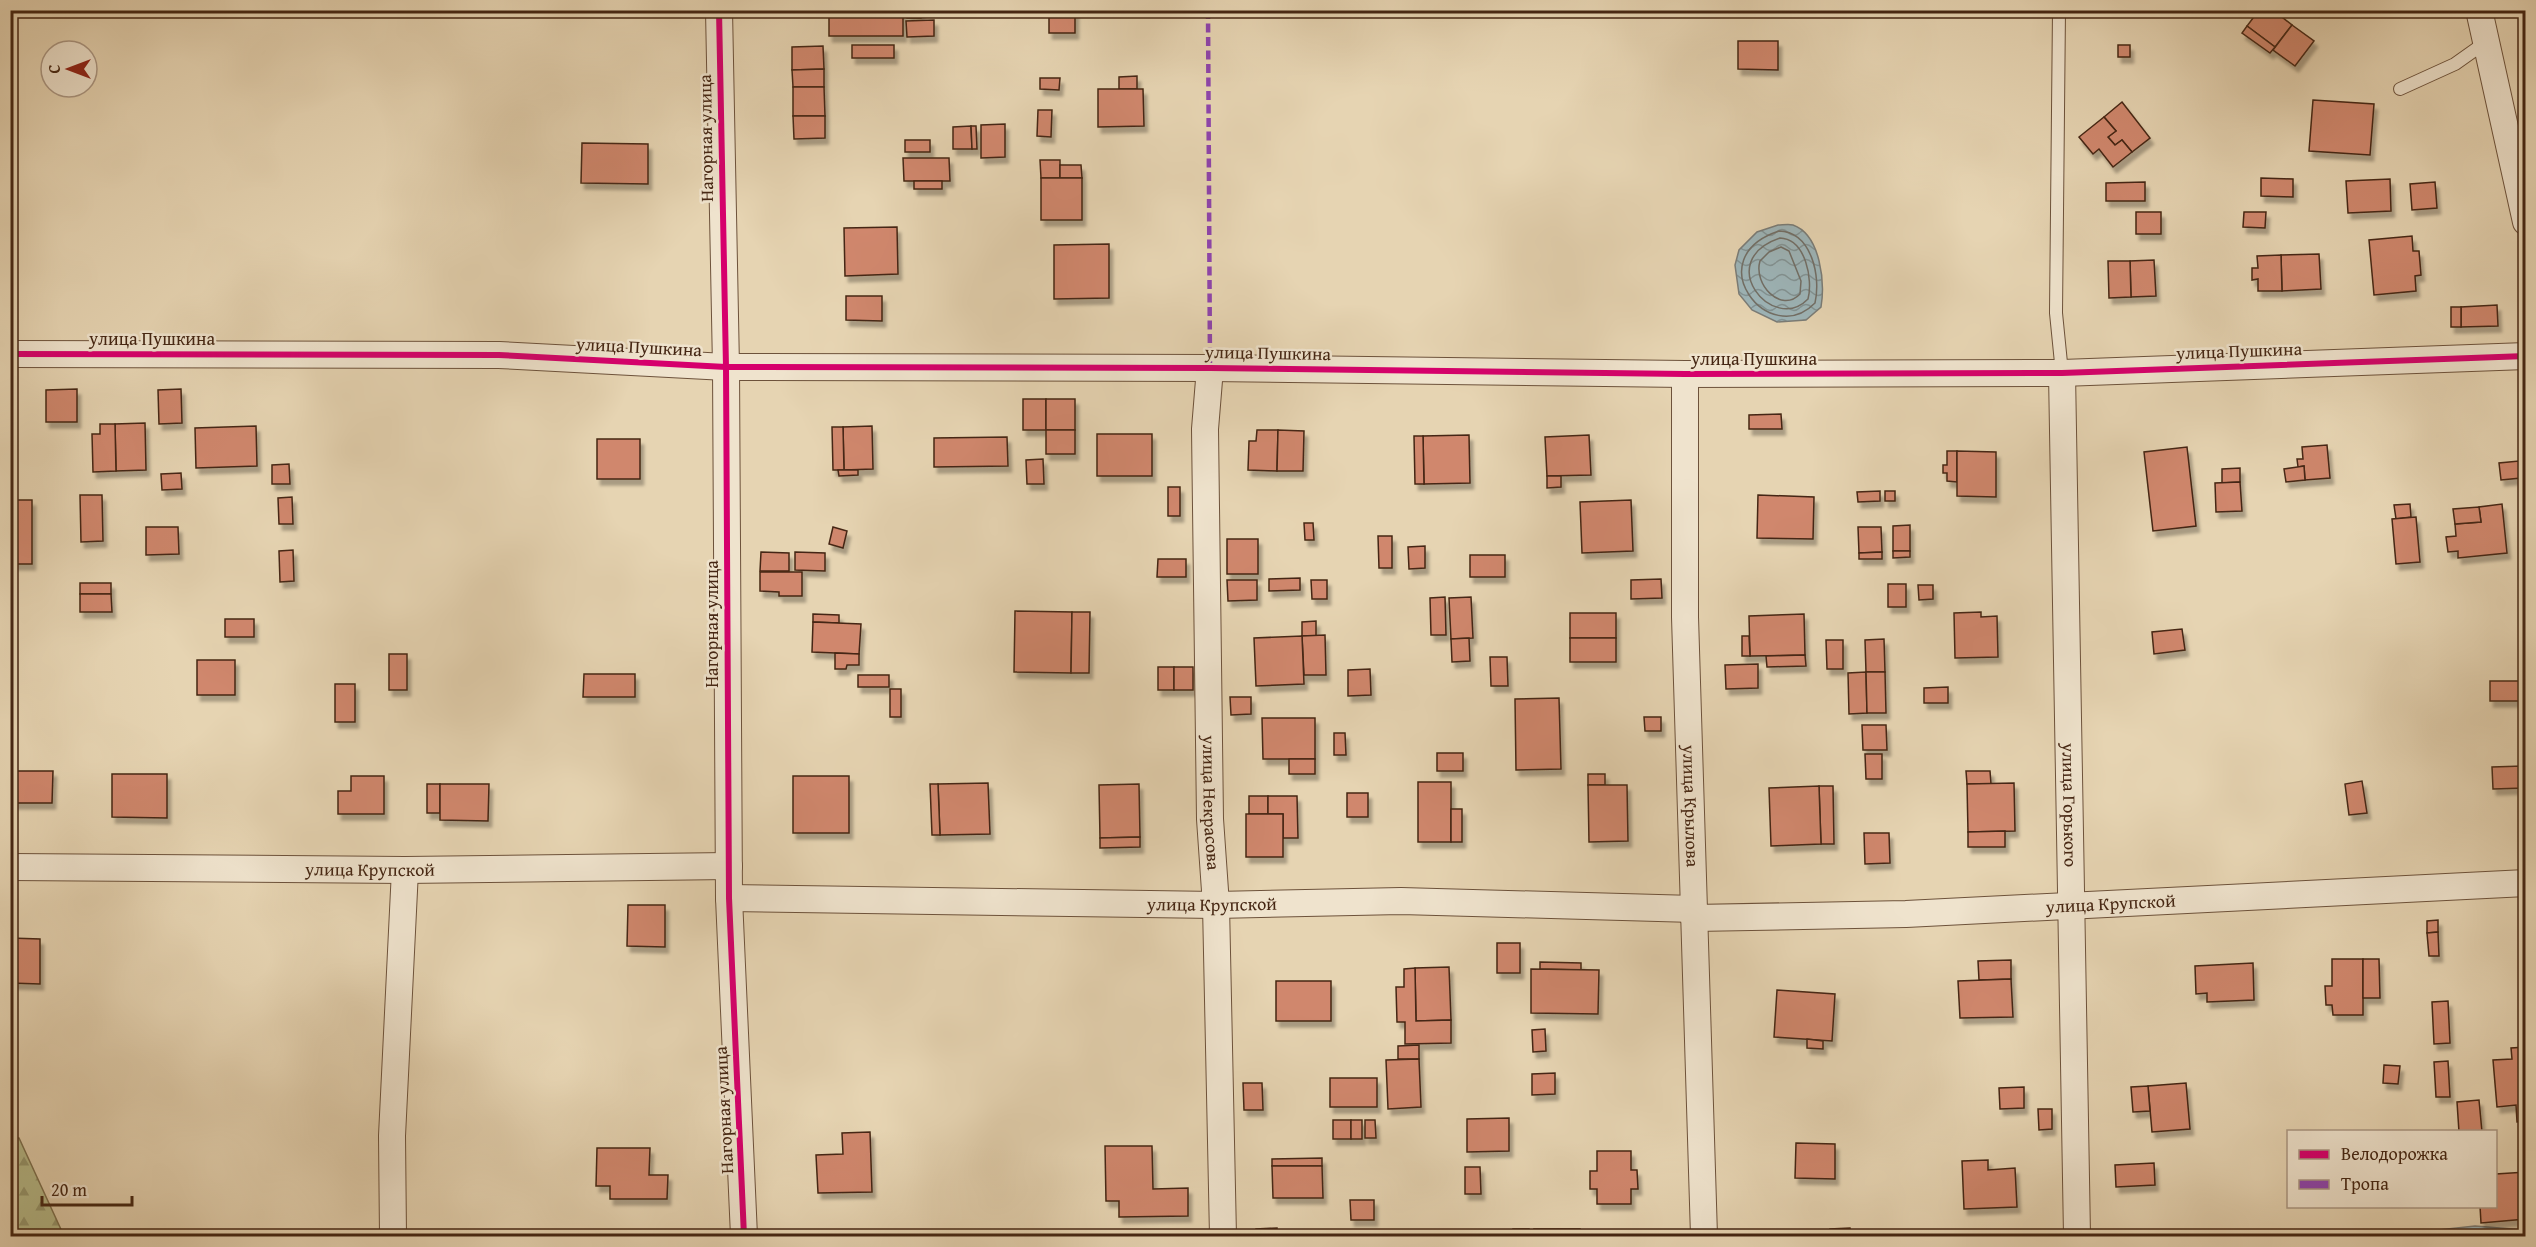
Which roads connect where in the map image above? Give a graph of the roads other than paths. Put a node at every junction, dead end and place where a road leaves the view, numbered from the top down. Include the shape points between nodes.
1 (719, 10) edge
2 (2059, 10) edge
3 (2479, 10) edge
4 (2486, 42) junction
5 (2400, 89) dead end
6 (2526, 222) edge
7 (10, 354) edge
8 (2526, 356) edge
9 (726, 367) junction
10 (1210, 368) junction
11 (2062, 373) junction
12 (1685, 374) junction
13 (729, 866) junction
14 (10, 867) edge
15 (405, 870) junction
16 (2526, 883) edge
17 (729, 898) junction
18 (1216, 904) junction
19 (2071, 906) junction
20 (1694, 914) junction
21 (393, 1236) edge
22 (744, 1236) edge
23 (1223, 1236) edge
24 (1704, 1236) edge
25 (2077, 1236) edge

1 - 9 street, Нагорная улица
2 - 11 lane via 2056,313
3 - 4 street
4 - 5 lane via 2455,63
4 - 6 street
7 - 9 street, улица Пушкина via 499,355
8 - 11 street, улица Пушкина
9 - 10 street, улица Пушкина
9 - 13 street, Нагорная улица
10 - 12 street, улица Пушкина
10 - 18 street, улица Некрасова via 1206,464 1210,819
11 - 12 street, улица Пушкина
11 - 19 street, улица Горького
12 - 20 street, улица Крылова via 1685,617
13 - 15 street, улица Крупской
13 - 17 street, Нагорная улица
14 - 15 street, улица Крупской
15 - 21 street via 392,1136
16 - 19 street, улица Крупской
17 - 18 street, улица Крупской
17 - 22 street, Нагорная улица
18 - 20 street, улица Крупской via 1401,901
18 - 23 street, улица Некрасова
19 - 20 street, улица Крупской via 1906,914
19 - 25 street, улица Горького
20 - 24 street, улица Крылова

